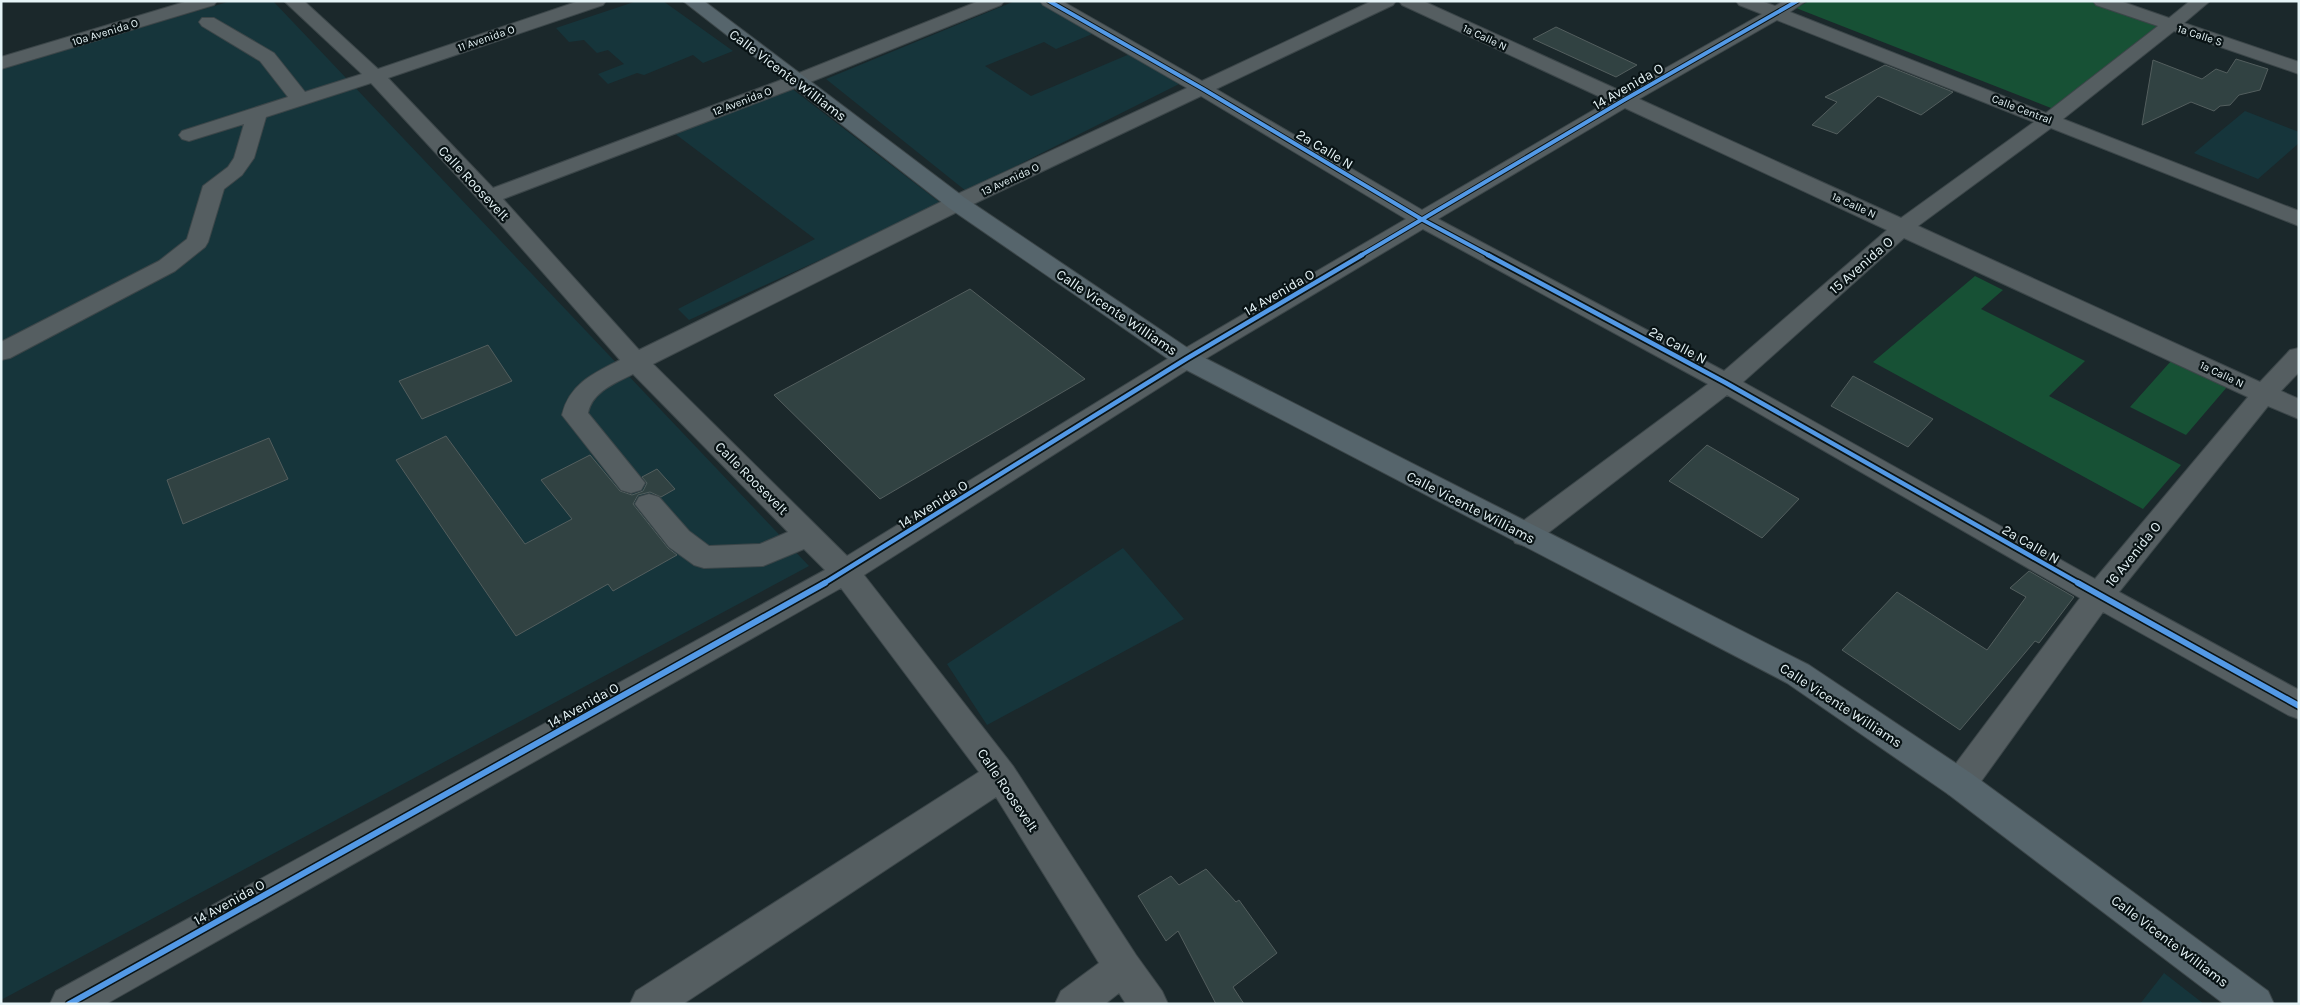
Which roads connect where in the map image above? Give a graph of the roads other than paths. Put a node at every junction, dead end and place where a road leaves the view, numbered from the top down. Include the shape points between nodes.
1 (208, 1) edge
2 (293, 1) edge
3 (598, 1) edge
4 (692, 1) edge
5 (994, 1) edge
6 (1049, 1) edge
7 (1386, 1) edge
8 (1408, 1) edge
9 (1745, 1) edge
10 (2102, 1) edge
11 (2201, 1) edge
12 (1787, 8) edge
13 (208, 22) dead end
14 (2172, 26) junction
15 (1, 63) edge
16 (2299, 68) edge
17 (375, 76) junction
18 (796, 81) junction
19 (1203, 89) junction
20 (300, 99) junction
21 (1624, 100) junction
22 (258, 113) junction
23 (2049, 120) junction
24 (189, 135) dead end
25 (489, 197) junction
26 (957, 204) junction
27 (2299, 219) edge
28 (1423, 220) junction
29 (1904, 227) junction
30 (1, 352) edge
31 (2299, 356) edge
32 (1186, 359) junction
33 (636, 362) junction
34 (1726, 383) junction
35 (2264, 394) junction
36 (2299, 410) edge
37 (631, 483) dead end
38 (649, 504) dead end
39 (809, 535) junction
40 (1525, 535) junction
41 (846, 572) junction
42 (2099, 595) junction
43 (2299, 706) edge
44 (1000, 776) junction
45 (1960, 784) junction
46 (1123, 968) junction
47 (69, 1004) edge
48 (649, 1004) edge
49 (1074, 1004) edge
50 (1149, 1004) edge
51 (2255, 1004) edge

1 - 15 street, 10a Avenida O
2 - 17 street, Calle Roosevelt
3 - 17 street, 11 Avenida O
4 - 18 main road, Calle Vicente Williams
5 - 18 street, 12 Avenida O
6 - 19 street, 2a Calle N
7 - 19 street, 13 Avenida O
8 - 21 street, 1a Calle N
9 - 12 street, Calle Central
10 - 14 street, 1a Calle S
11 - 14 street, 15 Avenida O
12 - 21 street, 14 Avenida O
12 - 23 street, Calle Central
13 - 20 street via 266,57
14 - 16 street, 1a Calle S
14 - 23 street, 15 Avenida O
17 - 20 street, 11 Avenida O
17 - 25 street, Calle Roosevelt
18 - 25 street, 12 Avenida O
18 - 26 main road, Calle Vicente Williams
19 - 26 street, 13 Avenida O
19 - 28 street, 2a Calle N
20 - 22 street, 11 Avenida O
21 - 28 street, 14 Avenida O
21 - 29 street, 1a Calle N
22 - 24 street, 11 Avenida O
22 - 30 street via 244,158 234,171 214,186 197,242 167,266
23 - 27 street, Calle Central
23 - 29 street, 15 Avenida O
25 - 33 street, Calle Roosevelt
26 - 32 main road, Calle Vicente Williams
26 - 33 street, 13 Avenida O
28 - 32 street, 14 Avenida O
28 - 34 street, 2a Calle N
29 - 34 street, 15 Avenida O
29 - 35 street, 1a Calle N
31 - 35 street, 16 Avenida O
32 - 40 main road, Calle Vicente Williams
32 - 41 street, 14 Avenida O
33 - 37 street, 13 Avenida O via 587,391 578,400 575,415
33 - 39 street, Calle Roosevelt
34 - 40 street, 15 Avenida O
34 - 42 street, 2a Calle N
35 - 36 street, 1a Calle N
35 - 42 street, 16 Avenida O
38 - 39 street via 679,539 704,557 763,555
39 - 41 street, Calle Roosevelt
40 - 45 main road, Calle Vicente Williams via 1798,674
41 - 44 street, Calle Roosevelt
41 - 47 street, 14 Avenida O
42 - 43 street, 2a Calle N
42 - 45 street, 16 Avenida O
44 - 46 street, Calle Roosevelt
44 - 48 street
45 - 51 main road, Calle Vicente Williams
46 - 49 street
46 - 50 street, Calle Roosevelt

